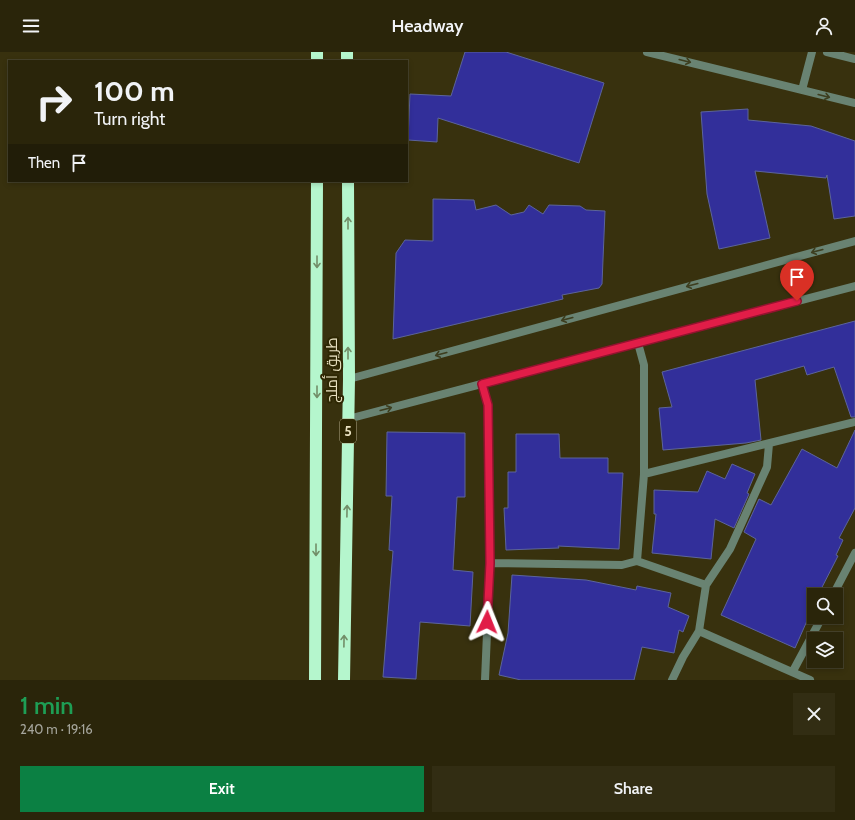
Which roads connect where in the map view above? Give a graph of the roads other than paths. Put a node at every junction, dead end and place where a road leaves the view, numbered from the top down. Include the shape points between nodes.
1 (647, 52) edge
2 (812, 52) edge
3 (827, 52) edge
4 (855, 59) edge
5 (802, 90) junction
6 (855, 103) edge
7 (317, 182) edge
8 (348, 182) edge
9 (855, 241) edge
10 (855, 286) edge
11 (638, 343) junction
12 (349, 379) junction
13 (482, 384) junction
14 (348, 418) junction
15 (855, 422) edge
16 (769, 444) junction
17 (644, 474) junction
18 (855, 553) edge
19 (637, 561) junction
20 (490, 563) junction
21 (706, 585) junction
22 (837, 588) edge
23 (818, 624) edge
24 (699, 632) junction
25 (793, 671) junction
26 (315, 680) edge
27 (344, 680) edge
28 (485, 680) edge
29 (672, 680) edge
30 (810, 680) edge

1 -> 5 street
2 - 5 street
3 - 4 street
5 -> 6 street
7 -> 26 highway, طريق أملج
12 -> 8 highway, طريق أملج / 5
9 -> 12 street
10 - 11 street
11 - 13 street
11 - 17 street via 644,365
12 - 14 highway, طريق أملج / 5
14 -> 13 street
13 - 20 street via 488,405
27 -> 14 highway, طريق أملج / 5
15 - 16 street
16 - 17 street
16 - 21 street via 767,467 730,550
17 - 19 street
18 - 22 street
19 - 20 street via 622,565
19 - 21 street
20 - 28 street
21 - 24 street
23 - 25 street
24 - 25 street
24 - 29 street
25 - 30 street

